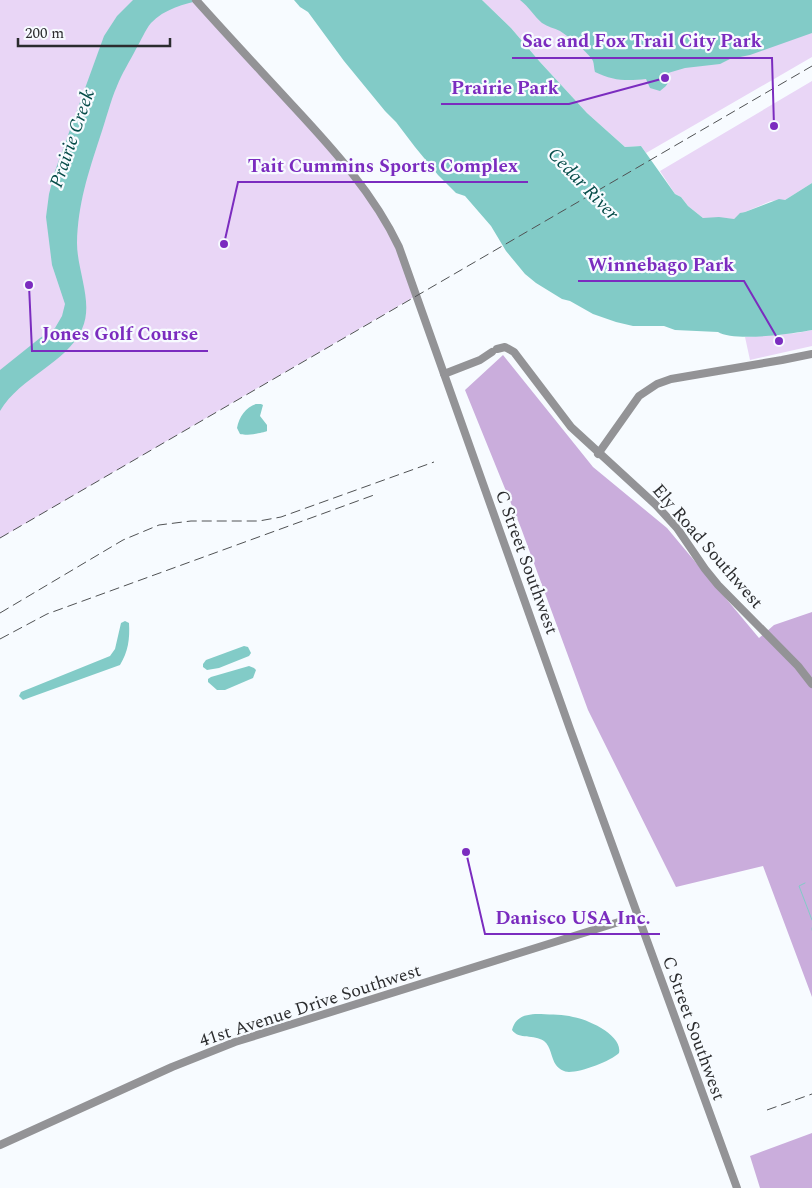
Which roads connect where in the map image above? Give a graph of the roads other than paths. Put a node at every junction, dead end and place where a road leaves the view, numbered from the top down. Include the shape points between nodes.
1 (196, 0) edge
2 (812, 354) edge
3 (444, 374) junction
4 (598, 454) junction
5 (812, 684) edge
6 (638, 916) junction
7 (0, 1145) edge
8 (737, 1188) edge

1 - 3 street, C Street Southwest via 333,150 378,209 402,254
2 - 4 street via 657,384 639,396
3 - 4 street, Ely Road Southwest via 505,347 514,352 571,427
3 - 6 street, C Street Southwest
4 - 5 street, Ely Road Southwest via 656,505 677,528 718,585
6 - 7 street, 41st Avenue Drive Southwest via 235,1042 172,1066
6 - 8 street, C Street Southwest

